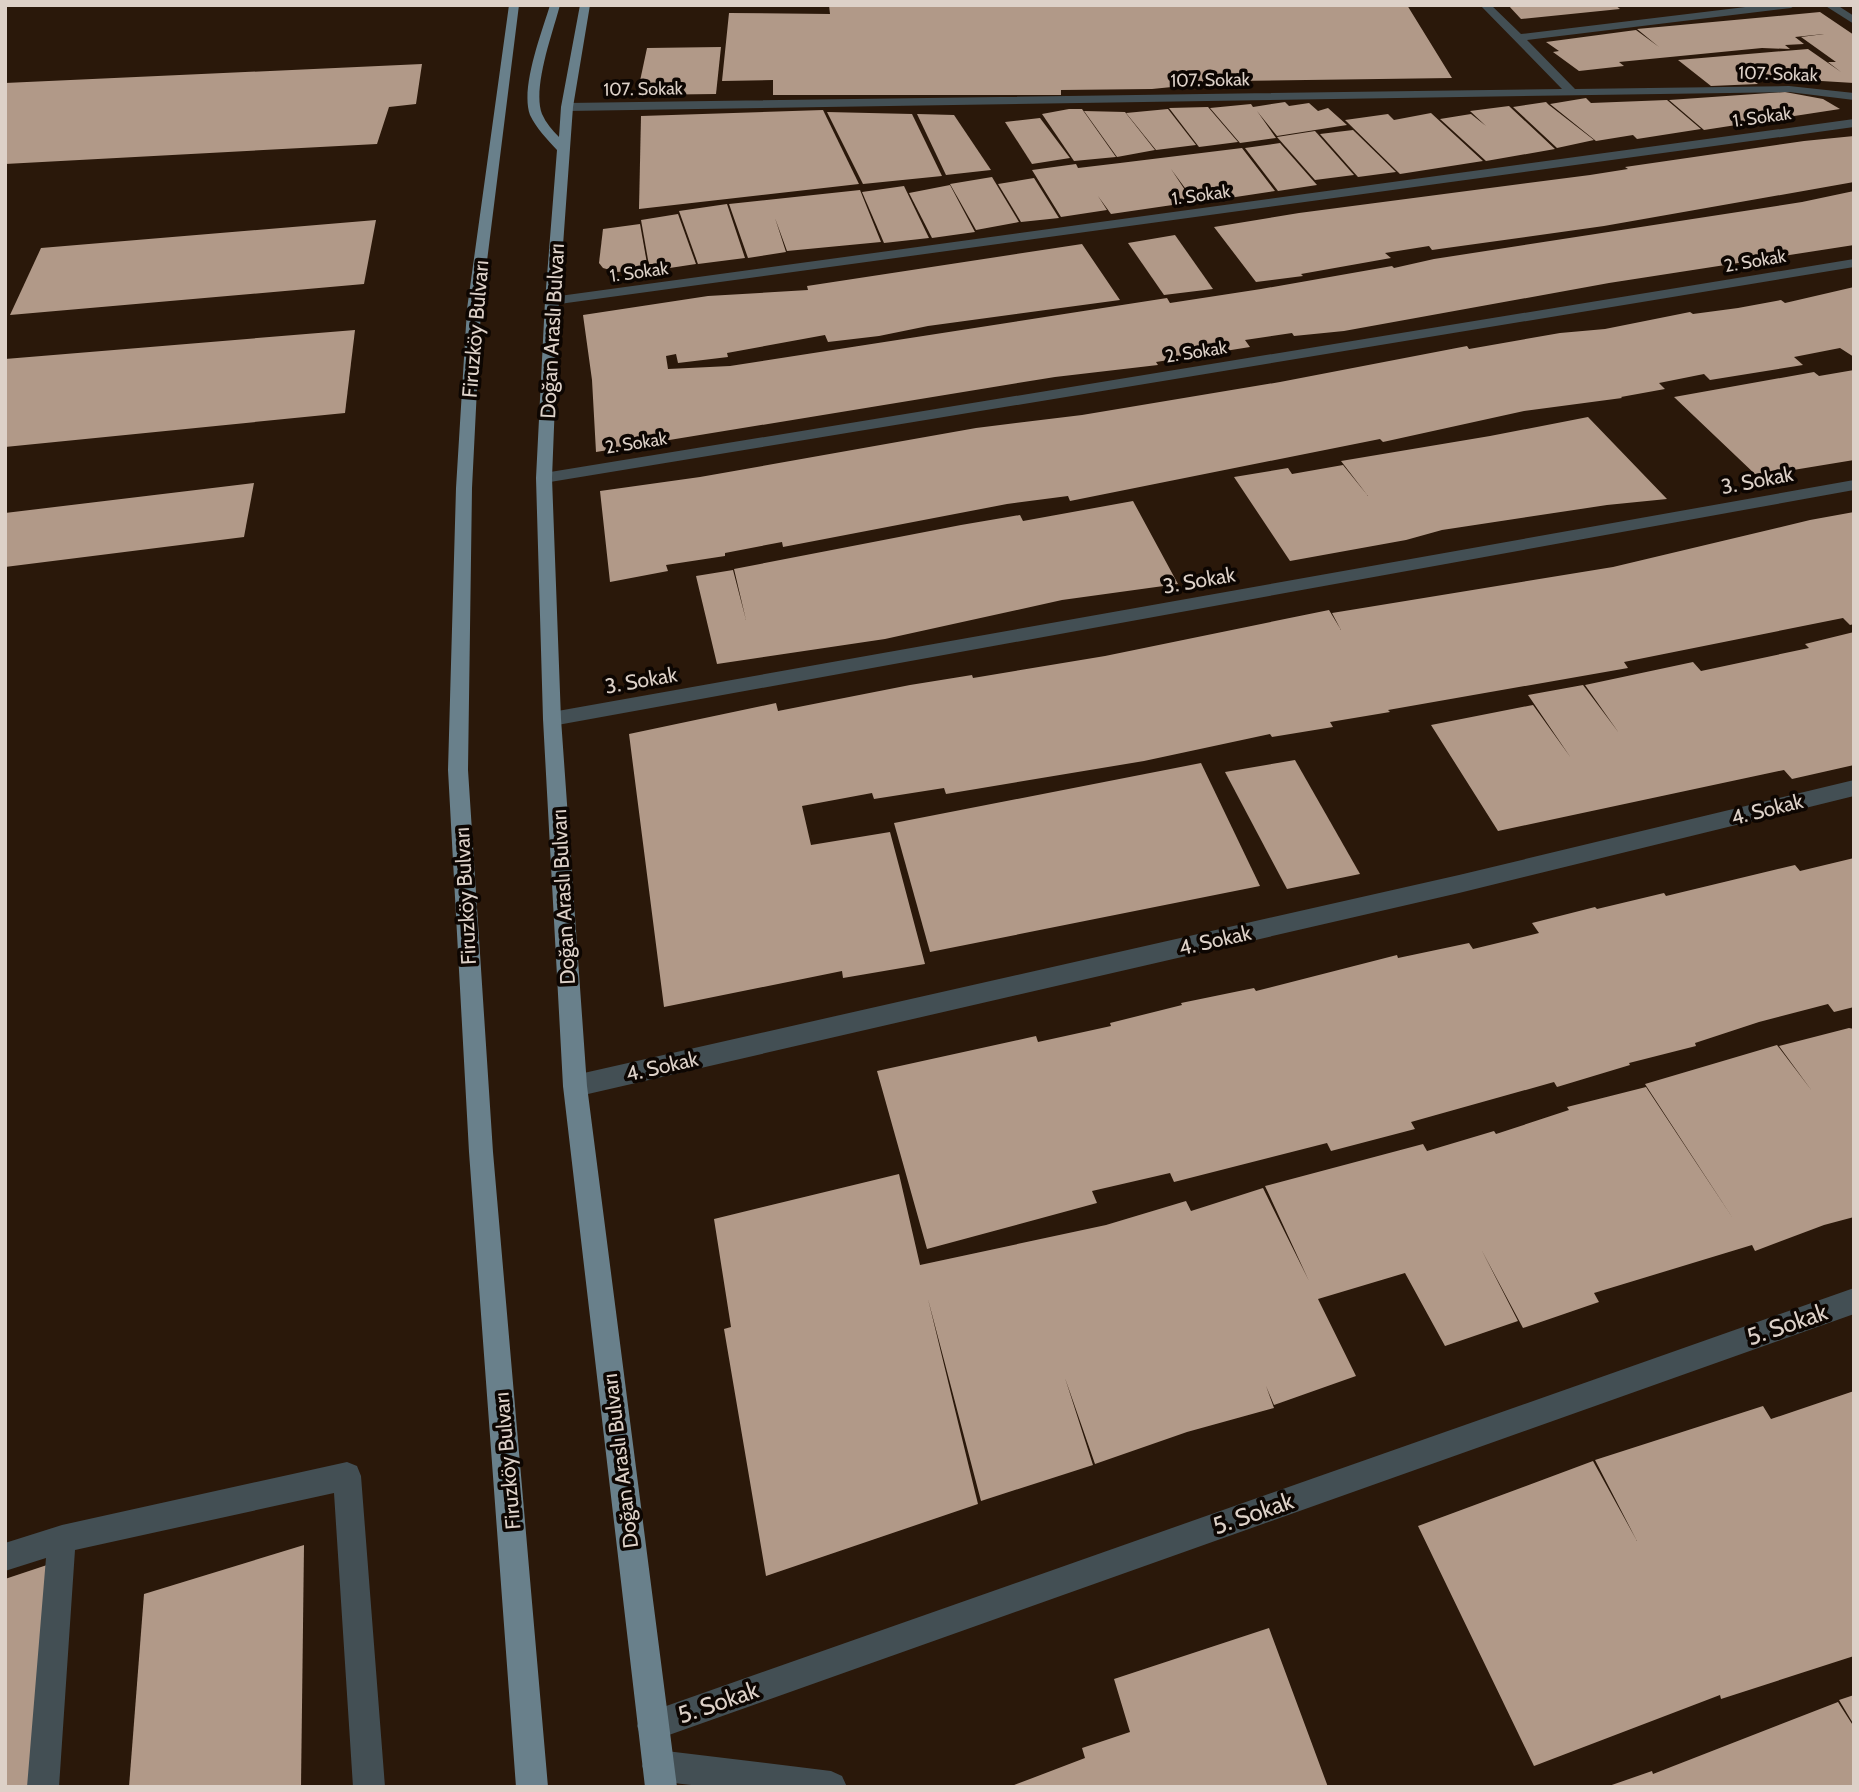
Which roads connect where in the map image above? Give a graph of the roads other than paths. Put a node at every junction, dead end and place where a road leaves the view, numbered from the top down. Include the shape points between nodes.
1 (514, 5) edge
2 (555, 5) edge
3 (585, 5) edge
4 (1485, 5) edge
5 (1791, 5) edge
6 (1829, 5) edge
7 (1854, 21) edge
8 (1519, 38) junction
9 (1572, 92) junction
10 (1854, 97) edge
11 (567, 107) junction
12 (1854, 122) edge
13 (564, 150) junction
14 (1854, 263) edge
15 (552, 301) junction
16 (544, 478) junction
17 (1854, 485) edge
18 (552, 719) junction
19 (1854, 788) edge
20 (575, 1086) junction
21 (1854, 1301) edge
22 (62, 1539) junction
23 (5, 1557) edge
24 (652, 1726) junction
25 (660, 1776) edge
26 (43, 1787) edge
27 (369, 1787) edge
28 (532, 1787) edge
29 (831, 1787) edge

1 - 28 main road, Firuzköy Bulvarı via 474,309 464,488 458,770 481,1152
2 - 13 main road via 533,103 536,115
3 - 11 main road, Doğan Araslı Bulvarı
4 - 8 street
5 - 8 street
6 - 7 street
8 - 9 street
9 - 10 street, 107. Sokak via 1789,89
9 - 11 street, 107. Sokak
11 - 13 main road, Doğan Araslı Bulvarı
12 - 15 street, 1. Sokak
13 - 15 main road, Doğan Araslı Bulvarı
14 - 16 street, 2. Sokak
15 - 16 main road, Doğan Araslı Bulvarı
16 - 18 main road, Doğan Araslı Bulvarı
17 - 18 street, 3. Sokak
18 - 20 main road, Doğan Araslı Bulvarı
19 - 20 street, 4. Sokak via 1460,884
20 - 24 main road, Doğan Araslı Bulvarı
21 - 24 street, 5. Sokak
22 - 23 street
22 - 26 street
22 - 27 street via 348,1476
24 - 25 main road, Doğan Araslı Bulvarı
25 - 29 street

